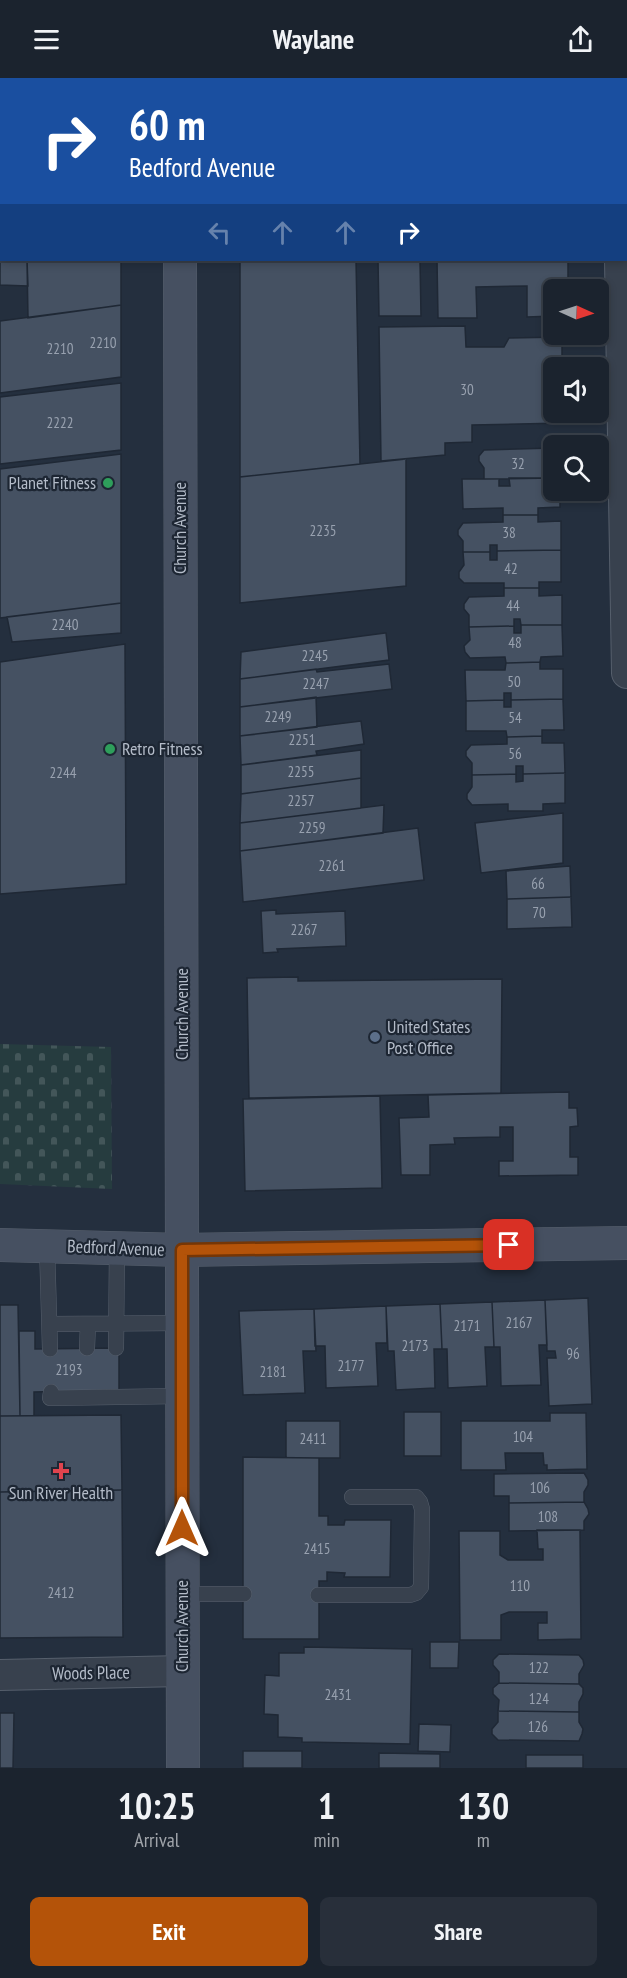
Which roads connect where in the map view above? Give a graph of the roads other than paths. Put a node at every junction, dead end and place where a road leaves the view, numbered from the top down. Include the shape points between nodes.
1 (180, 261) edge
2 (620, 261) edge
3 (625, 377) edge
4 (627, 673) edge
5 (627, 1243) edge
6 (0, 1245) edge
7 (47, 1246) junction
8 (117, 1248) junction
9 (182, 1250) junction
10 (182, 1323) junction
11 (50, 1324) junction
12 (88, 1324) junction
13 (116, 1324) junction
14 (87, 1348) dead end
15 (116, 1348) dead end
16 (50, 1349) dead end
17 (51, 1392) dead end
18 (182, 1396) junction
19 (352, 1497) dead end
20 (182, 1594) junction
21 (244, 1594) dead end
22 (318, 1594) dead end
23 (182, 1671) junction
24 (0, 1674) edge
25 (183, 1768) edge

1 - 9 main road, Church Avenue
2 - 3 street
3 - 4 street
5 - 9 main road, Bedford Avenue
6 - 7 main road, Bedford Avenue
7 - 8 main road, Bedford Avenue
7 - 11 lane
8 - 9 main road, Bedford Avenue
8 - 13 lane
9 - 10 main road, Church Avenue
10 - 13 lane
10 - 18 main road, Church Avenue
11 - 12 lane
11 - 16 lane
12 - 13 lane
12 - 14 lane
13 - 15 lane
17 - 18 lane via 50,1398 87,1394
18 - 20 main road, Church Avenue
19 - 22 lane via 416,1497 420,1502 421,1587 410,1595
20 - 21 lane
20 - 23 main road, Church Avenue
23 - 24 street, Woods Place
23 - 25 main road, Church Avenue

